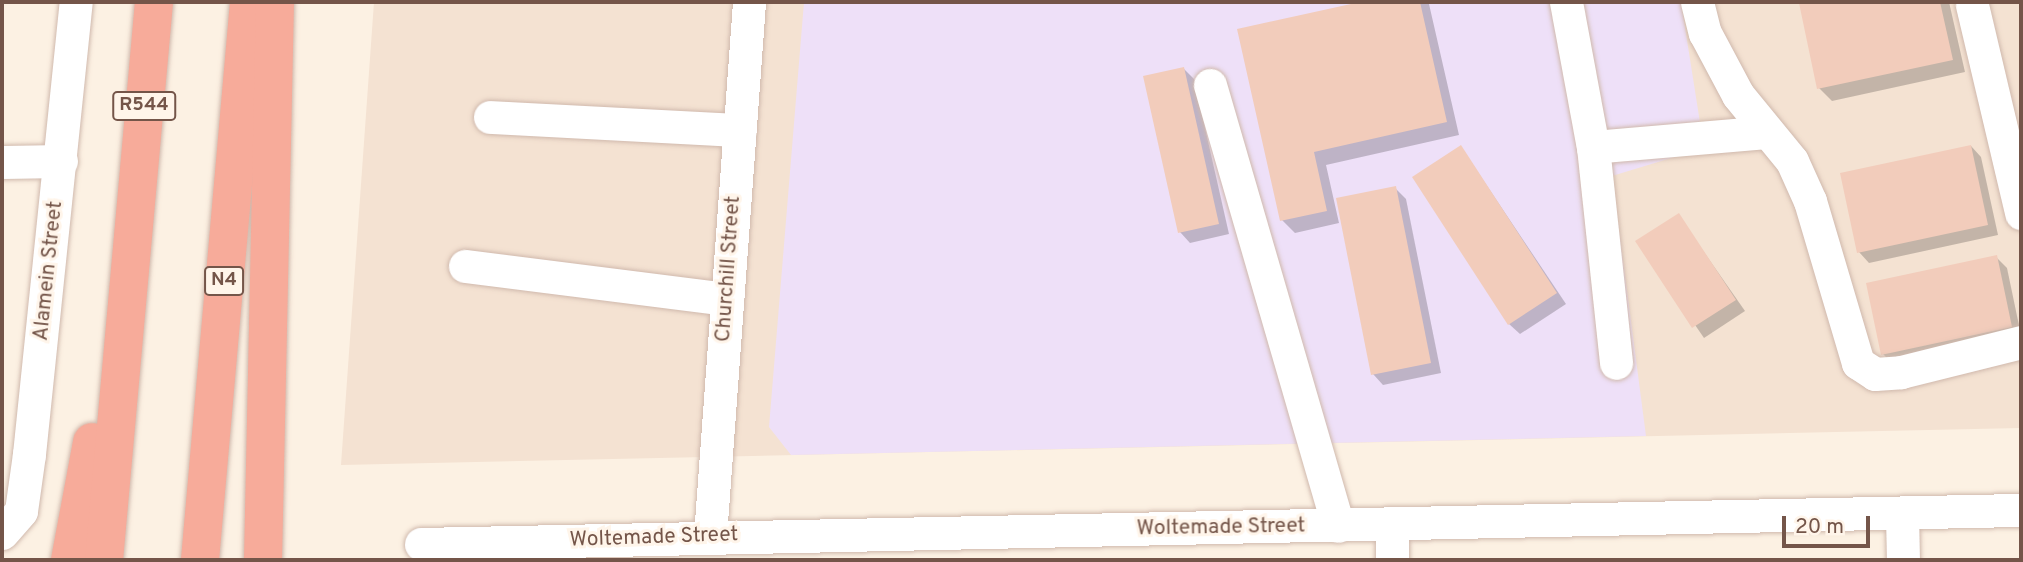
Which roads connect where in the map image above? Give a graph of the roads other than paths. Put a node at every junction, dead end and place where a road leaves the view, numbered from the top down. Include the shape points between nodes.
1 (76, 2) edge
2 (154, 2) edge
3 (249, 2) edge
4 (275, 2) edge
5 (748, 2) edge
6 (1566, 2) edge
7 (1697, 2) edge
8 (1972, 5) dead end
9 (1210, 85) dead end
10 (490, 117) dead end
11 (740, 130) junction
12 (1767, 132) junction
13 (1593, 147) junction
14 (61, 161) junction
15 (2, 162) edge
16 (135, 211) junction
17 (2021, 212) edge
18 (465, 266) dead end
19 (727, 299) junction
20 (2021, 342) edge
21 (1616, 363) dead end
22 (2021, 510) edge
23 (1902, 513) junction
24 (1392, 525) junction
25 (1338, 526) junction
26 (2, 533) edge
27 (710, 536) junction
28 (421, 544) dead end
29 (71, 560) edge
30 (104, 560) edge
31 (200, 560) edge
32 (263, 560) edge
33 (1392, 560) edge
34 (1903, 560) edge

1 - 14 street, Alamein Street
2 - 16 highway, R544
3 - 31 highway, N4
4 - 32 highway
5 - 11 street, Churchill Street
6 - 13 street
7 - 12 street via 1705,33 1738,95
8 - 17 street
9 - 25 street
10 - 11 street
11 - 19 street, Churchill Street
12 - 13 street
12 - 20 street via 1792,162 1810,201 1858,363 1875,374 1901,372
13 - 21 street
14 - 15 street
14 - 26 street, Alamein Street via 21,511
16 - 29 highway
16 - 30 highway
18 - 19 street
19 - 27 street, Churchill Street
22 - 23 street, Woltemade Street
23 - 24 street, Woltemade Street
23 - 34 street
24 - 25 street, Woltemade Street
24 - 33 street
25 - 27 street, Woltemade Street
27 - 28 street, Woltemade Street

